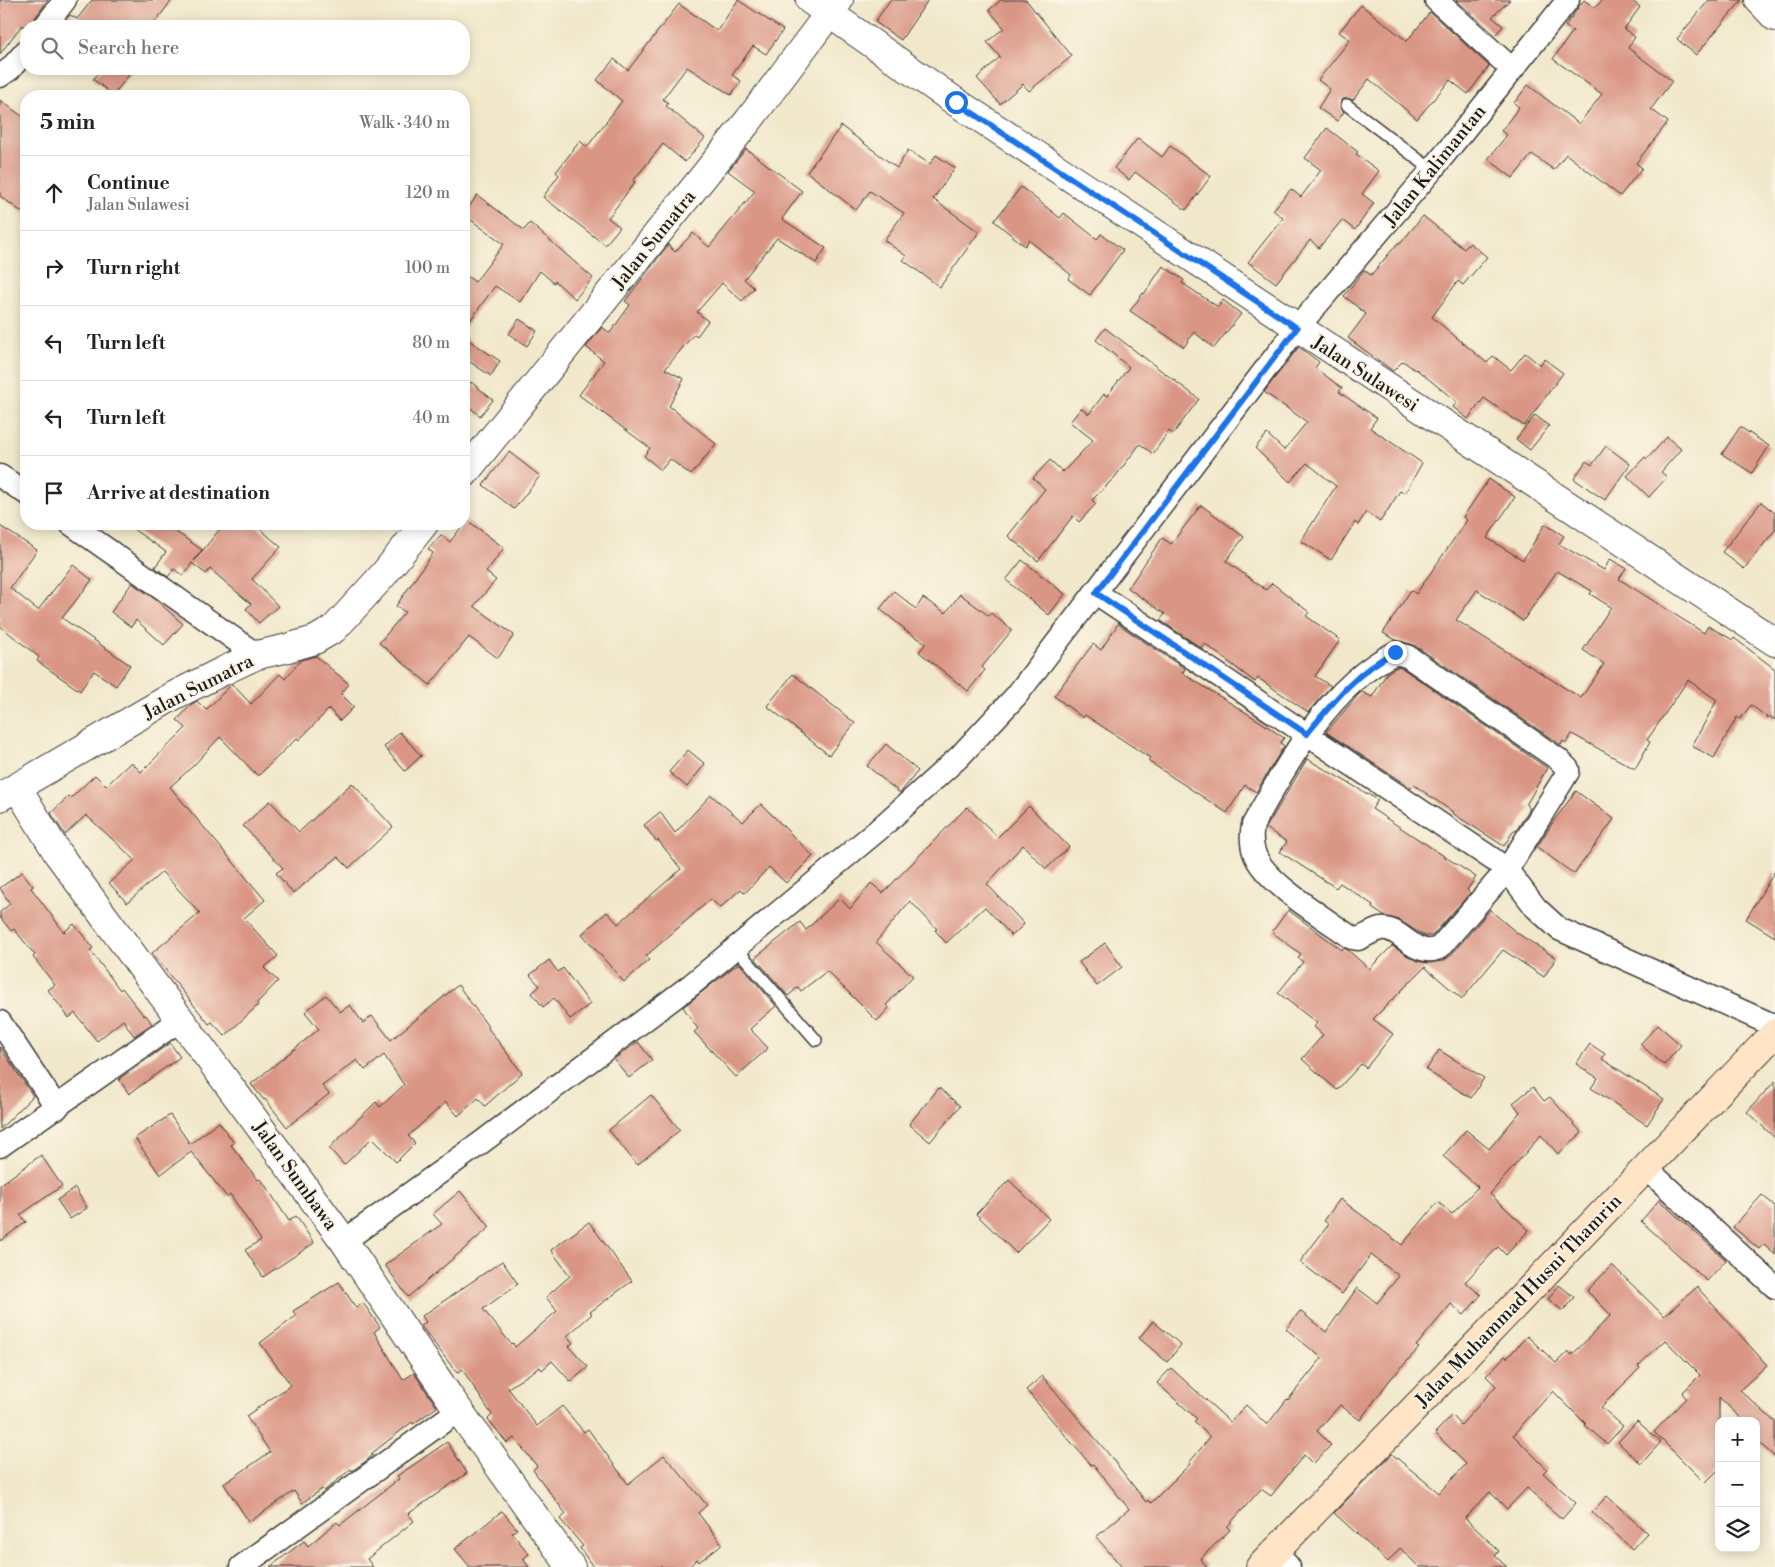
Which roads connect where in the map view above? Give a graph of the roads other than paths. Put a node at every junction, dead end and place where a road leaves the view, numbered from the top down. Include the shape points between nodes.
1 (65, 0) edge
2 (1436, 0) edge
3 (1568, 0) edge
4 (1759, 0) edge
5 (826, 5) edge
6 (1775, 16) edge
7 (50, 20) edge
8 (20, 58) edge
9 (1512, 69) junction
10 (0, 76) edge
11 (1346, 105) dead end
12 (1432, 170) junction
13 (1297, 328) junction
14 (470, 467) edge
15 (0, 476) edge
16 (20, 489) edge
17 (80, 530) edge
18 (419, 530) edge
19 (1096, 593) junction
20 (1775, 642) edge
21 (257, 655) junction
22 (1307, 734) junction
23 (8, 792) edge
24 (1507, 870) junction
25 (736, 948) junction
26 (180, 1020) junction
27 (0, 1022) edge
28 (1775, 1026) edge
29 (1775, 1033) edge
30 (816, 1040) dead end
31 (56, 1108) junction
32 (0, 1146) edge
33 (1646, 1168) junction
34 (344, 1241) junction
35 (1775, 1286) edge
36 (459, 1410) junction
37 (1274, 1562) edge
38 (241, 1567) edge
39 (571, 1567) edge

1 - 7 street
2 - 9 street
3 - 9 street, Jalan Kalimantan
4 - 6 street
5 - 13 street, Jalan Sulawesi via 956,102
5 - 14 street, Jalan Sumatra via 750,120
8 - 10 street
9 - 12 street, Jalan Kalimantan
11 - 12 lane
12 - 13 street, Jalan Kalimantan
13 - 19 street, Jalan Kalimantan
13 - 20 street, Jalan Sulawesi
15 - 16 street
17 - 21 street
18 - 21 street, Jalan Sumatra via 334,629 315,640
19 - 22 street
19 - 25 street, Jalan Kalimantan via 1016,696 959,757 878,830
21 - 23 street, Jalan Sumatra via 176,695
22 - 24 street
22 - 24 street via 1358,676 1395,652 1408,656 1568,769
22 - 24 street via 1253,825 1254,854 1267,875 1352,938 1358,939 1380,929 1389,930 1421,949 1439,948
23 - 26 street, Jalan Sumbawa via 58,854
24 - 28 street via 1536,908 1559,928
25 - 30 lane
25 - 34 street, Jalan Kalimantan via 478,1145
26 - 31 street
26 - 34 street, Jalan Sumbawa
27 - 31 street
29 - 33 main road, Jalan Muhammad Husni Thamrin
31 - 32 street
33 - 35 street
33 - 37 main road, Jalan Muhammad Husni Thamrin
34 - 36 street, Jalan Sumbawa
36 - 38 street
36 - 39 street, Jalan Sumbawa

